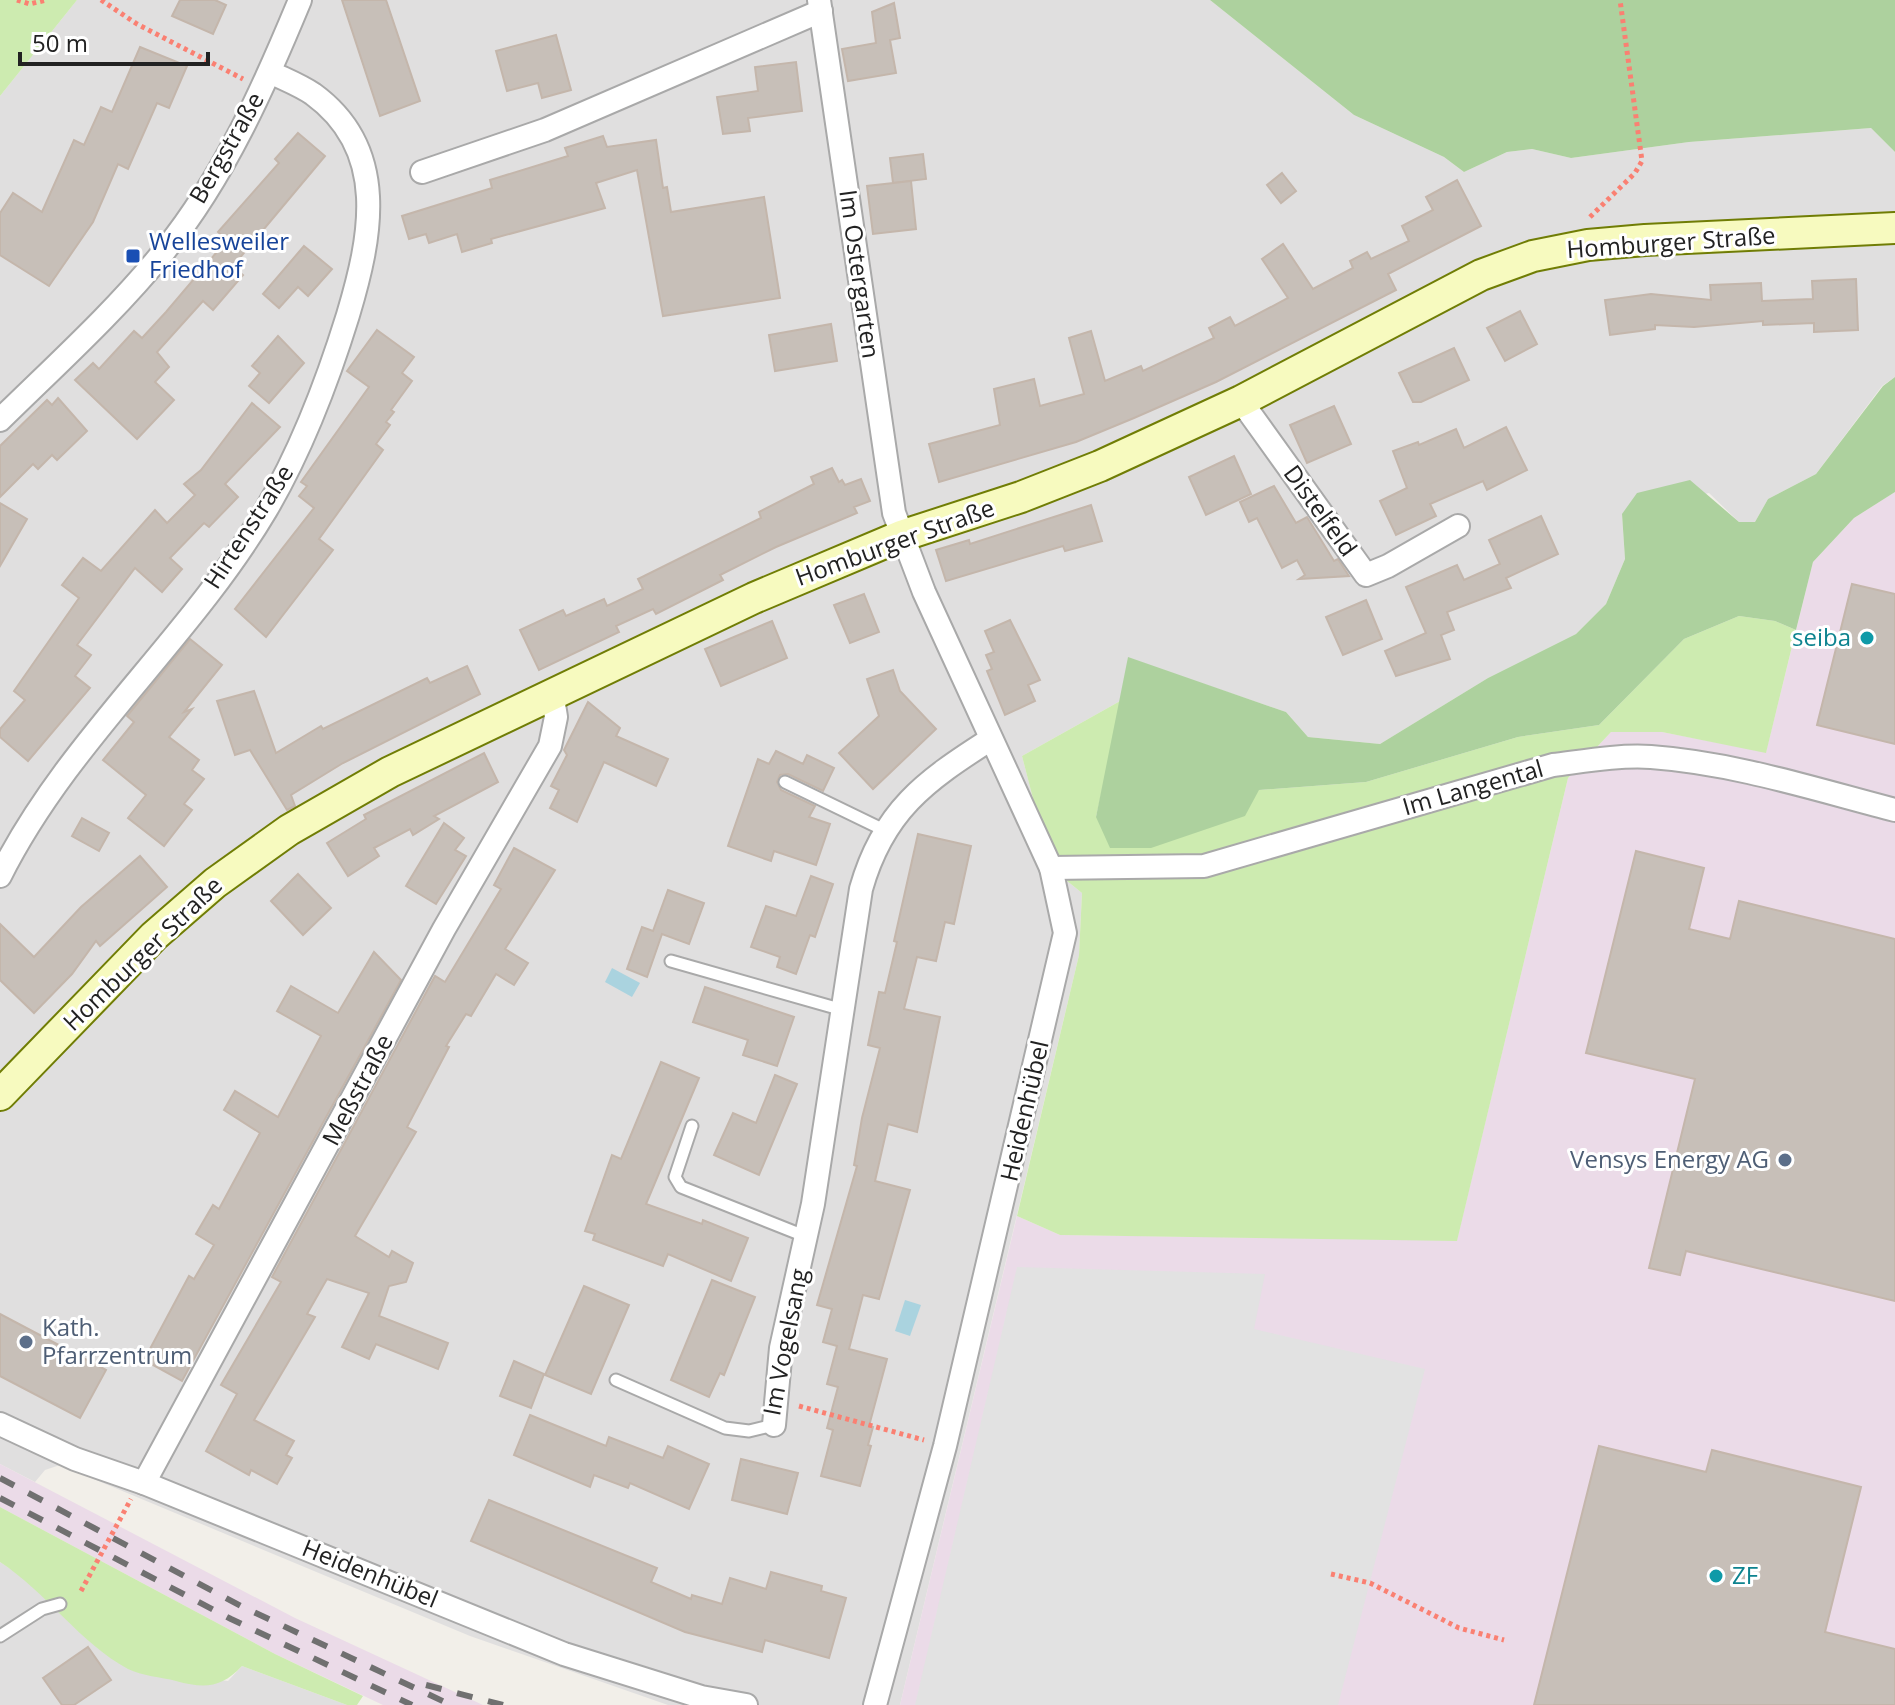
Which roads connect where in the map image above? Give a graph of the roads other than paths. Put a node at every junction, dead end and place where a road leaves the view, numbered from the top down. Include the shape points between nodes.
1 (300, 0) edge
2 (820, 6) edge
3 (266, 79) junction
4 (422, 172) dead end
5 (1895, 228) edge
6 (1241, 401) junction
7 (0, 420) edge
8 (1458, 526) dead end
9 (901, 536) junction
10 (552, 692) junction
11 (991, 739) junction
12 (785, 782) dead end
13 (1895, 810) edge
14 (884, 830) junction
15 (1051, 868) junction
16 (0, 876) edge
17 (671, 961) dead end
18 (845, 1011) junction
19 (0, 1095) edge
20 (692, 1126) dead end
21 (807, 1237) junction
22 (616, 1380) dead end
23 (0, 1424) edge
24 (774, 1425) joint
25 (138, 1491) junction
26 (60, 1604) dead end
27 (0, 1636) edge
28 (746, 1705) edge
29 (875, 1705) edge

1 - 3 street, Bergstraße
2 - 4 street, Im Ostergarten via 545,130
2 - 9 street, Im Ostergarten
3 - 7 street, Bergstraße via 218,171 166,249 99,325
3 - 16 street, Hirtenstraße via 313,94 337,117 359,153 369,184 367,242 333,364 300,447 266,511 46,800
5 - 6 main road, Homburger Straße via 1588,245 1533,256 1481,275
6 - 8 street, Distelfeld via 1366,575
6 - 9 main road, Homburger Straße via 1100,466
9 - 10 main road, Homburger Straße
9 - 11 street, Heidenhübel
10 - 19 main road, Homburger Straße via 390,772 289,830 215,883 154,936
10 - 25 street, Meßstraße via 556,717 550,746 444,929
11 - 14 street, Im Vogelsang via 919,790
11 - 15 street, Heidenhübel
12 - 14 lane
13 - 15 street, Im Langental via 1738,768 1649,757 1604,758 1553,765 1204,866
14 - 18 street, Im Vogelsang via 861,889
15 - 29 street, Heidenhübel via 1065,933 1059,966 945,1446
17 - 18 lane
18 - 21 street, Im Vogelsang
20 - 21 lane, Im Vogelsang via 675,1177 681,1187
21 - 24 street, Im Vogelsang via 781,1348
22 - 24 lane, Im Vogelsang via 725,1428 749,1431
23 - 25 street, Heidenhübel
25 - 28 street, Heidenhübel via 564,1654 701,1697
26 - 27 lane via 42,1609

